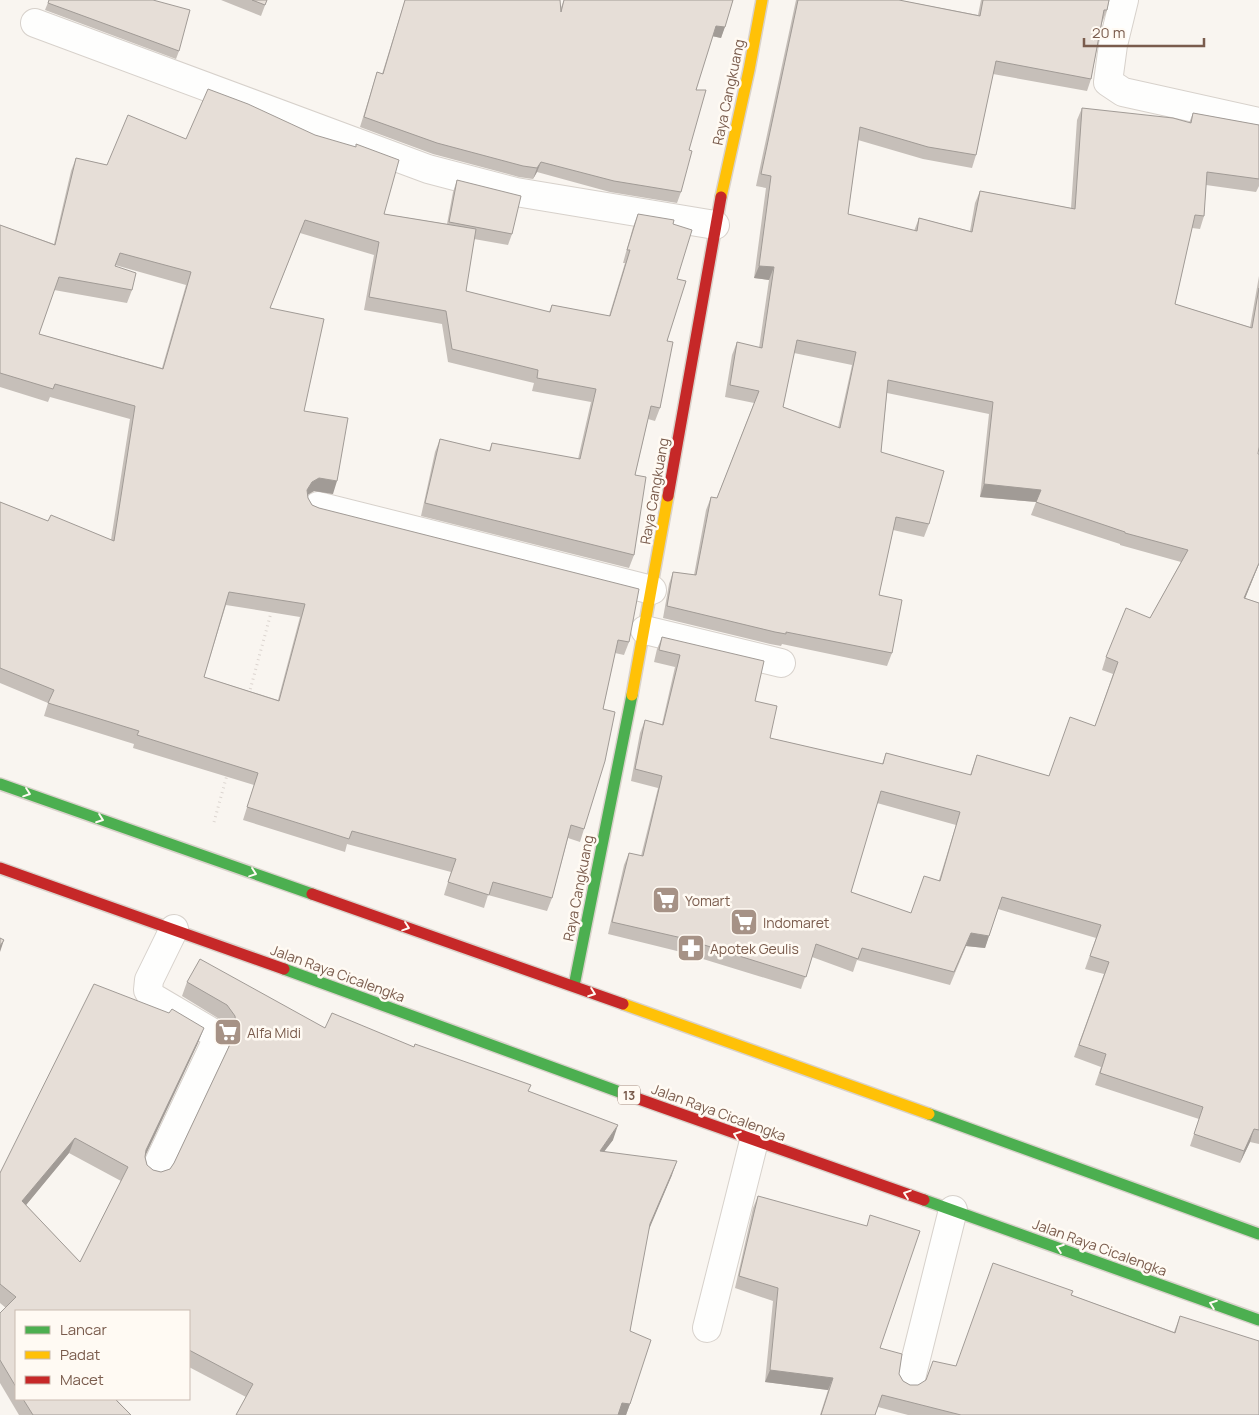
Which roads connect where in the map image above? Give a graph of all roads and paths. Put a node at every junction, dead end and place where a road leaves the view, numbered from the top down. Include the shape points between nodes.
1 (762, 0) edge
2 (1124, 0) edge
3 (35, 23) dead end
4 (1259, 122) edge
5 (715, 224) junction
6 (318, 506) edge
7 (652, 590) junction
8 (272, 608) edge
9 (645, 630) junction
10 (780, 663) dead end
11 (246, 703) edge
12 (228, 770) edge
13 (0, 784) edge
14 (205, 856) junction
15 (0, 868) edge
16 (174, 929) junction
17 (574, 986) junction
18 (754, 1141) junction
19 (155, 1171) edge
20 (953, 1210) junction
21 (1259, 1234) edge
22 (1259, 1320) edge
23 (707, 1328) dead end
24 (910, 1382) dead end

1 - 5 main road, Raya Cangkuang
2 - 4 street via 1108,82 1123,92
3 - 5 street via 428,169 516,192
5 - 7 main road, Raya Cangkuang
6 - 7 street
7 - 9 main road, Raya Cangkuang
8 - 11 path
9 - 10 street
9 - 17 main road, Raya Cangkuang
12 - 14 path
13 -> 14 main road
14 -> 17 main road
15 - 16 main road, Jalan Raya Cicalengka / 13
18 -> 16 main road, Jalan Raya Cicalengka / 13
16 - 19 street via 149,980 148,990 152,997 213,1033 216,1038
17 -> 21 main road
20 -> 18 main road, Jalan Raya Cicalengka / 13
18 - 23 street
22 -> 20 main road, Jalan Raya Cicalengka / 13
20 - 24 street

